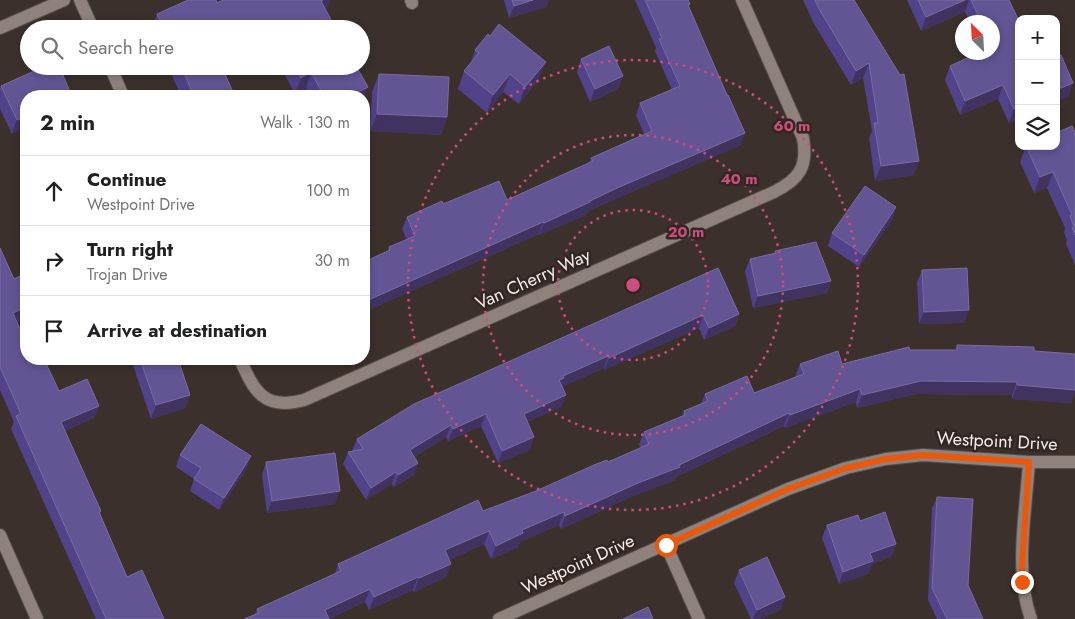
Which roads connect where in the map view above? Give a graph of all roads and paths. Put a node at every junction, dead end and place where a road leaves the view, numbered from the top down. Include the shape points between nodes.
1 (64, 0) edge
2 (80, 0) edge
3 (742, 0) edge
4 (89, 20) edge
5 (0, 28) edge
6 (114, 75) edge
7 (120, 90) edge
8 (243, 365) edge
9 (1029, 462) junction
10 (1075, 462) edge
11 (0, 535) edge
12 (666, 545) junction
13 (37, 619) edge
14 (499, 619) edge
15 (699, 619) edge
16 (1031, 619) edge

1 - 5 street
2 - 4 street
3 - 8 street, Van Cherry Way via 801,133 803,167 791,182 304,400 291,404 269,401 252,384
6 - 7 street
9 - 10 street, Westpoint Drive
9 - 12 street, Westpoint Drive via 923,455 846,468 788,489
9 - 16 street via 1022,567 1024,596
11 - 13 street
12 - 14 street, Westpoint Drive
12 - 15 street

